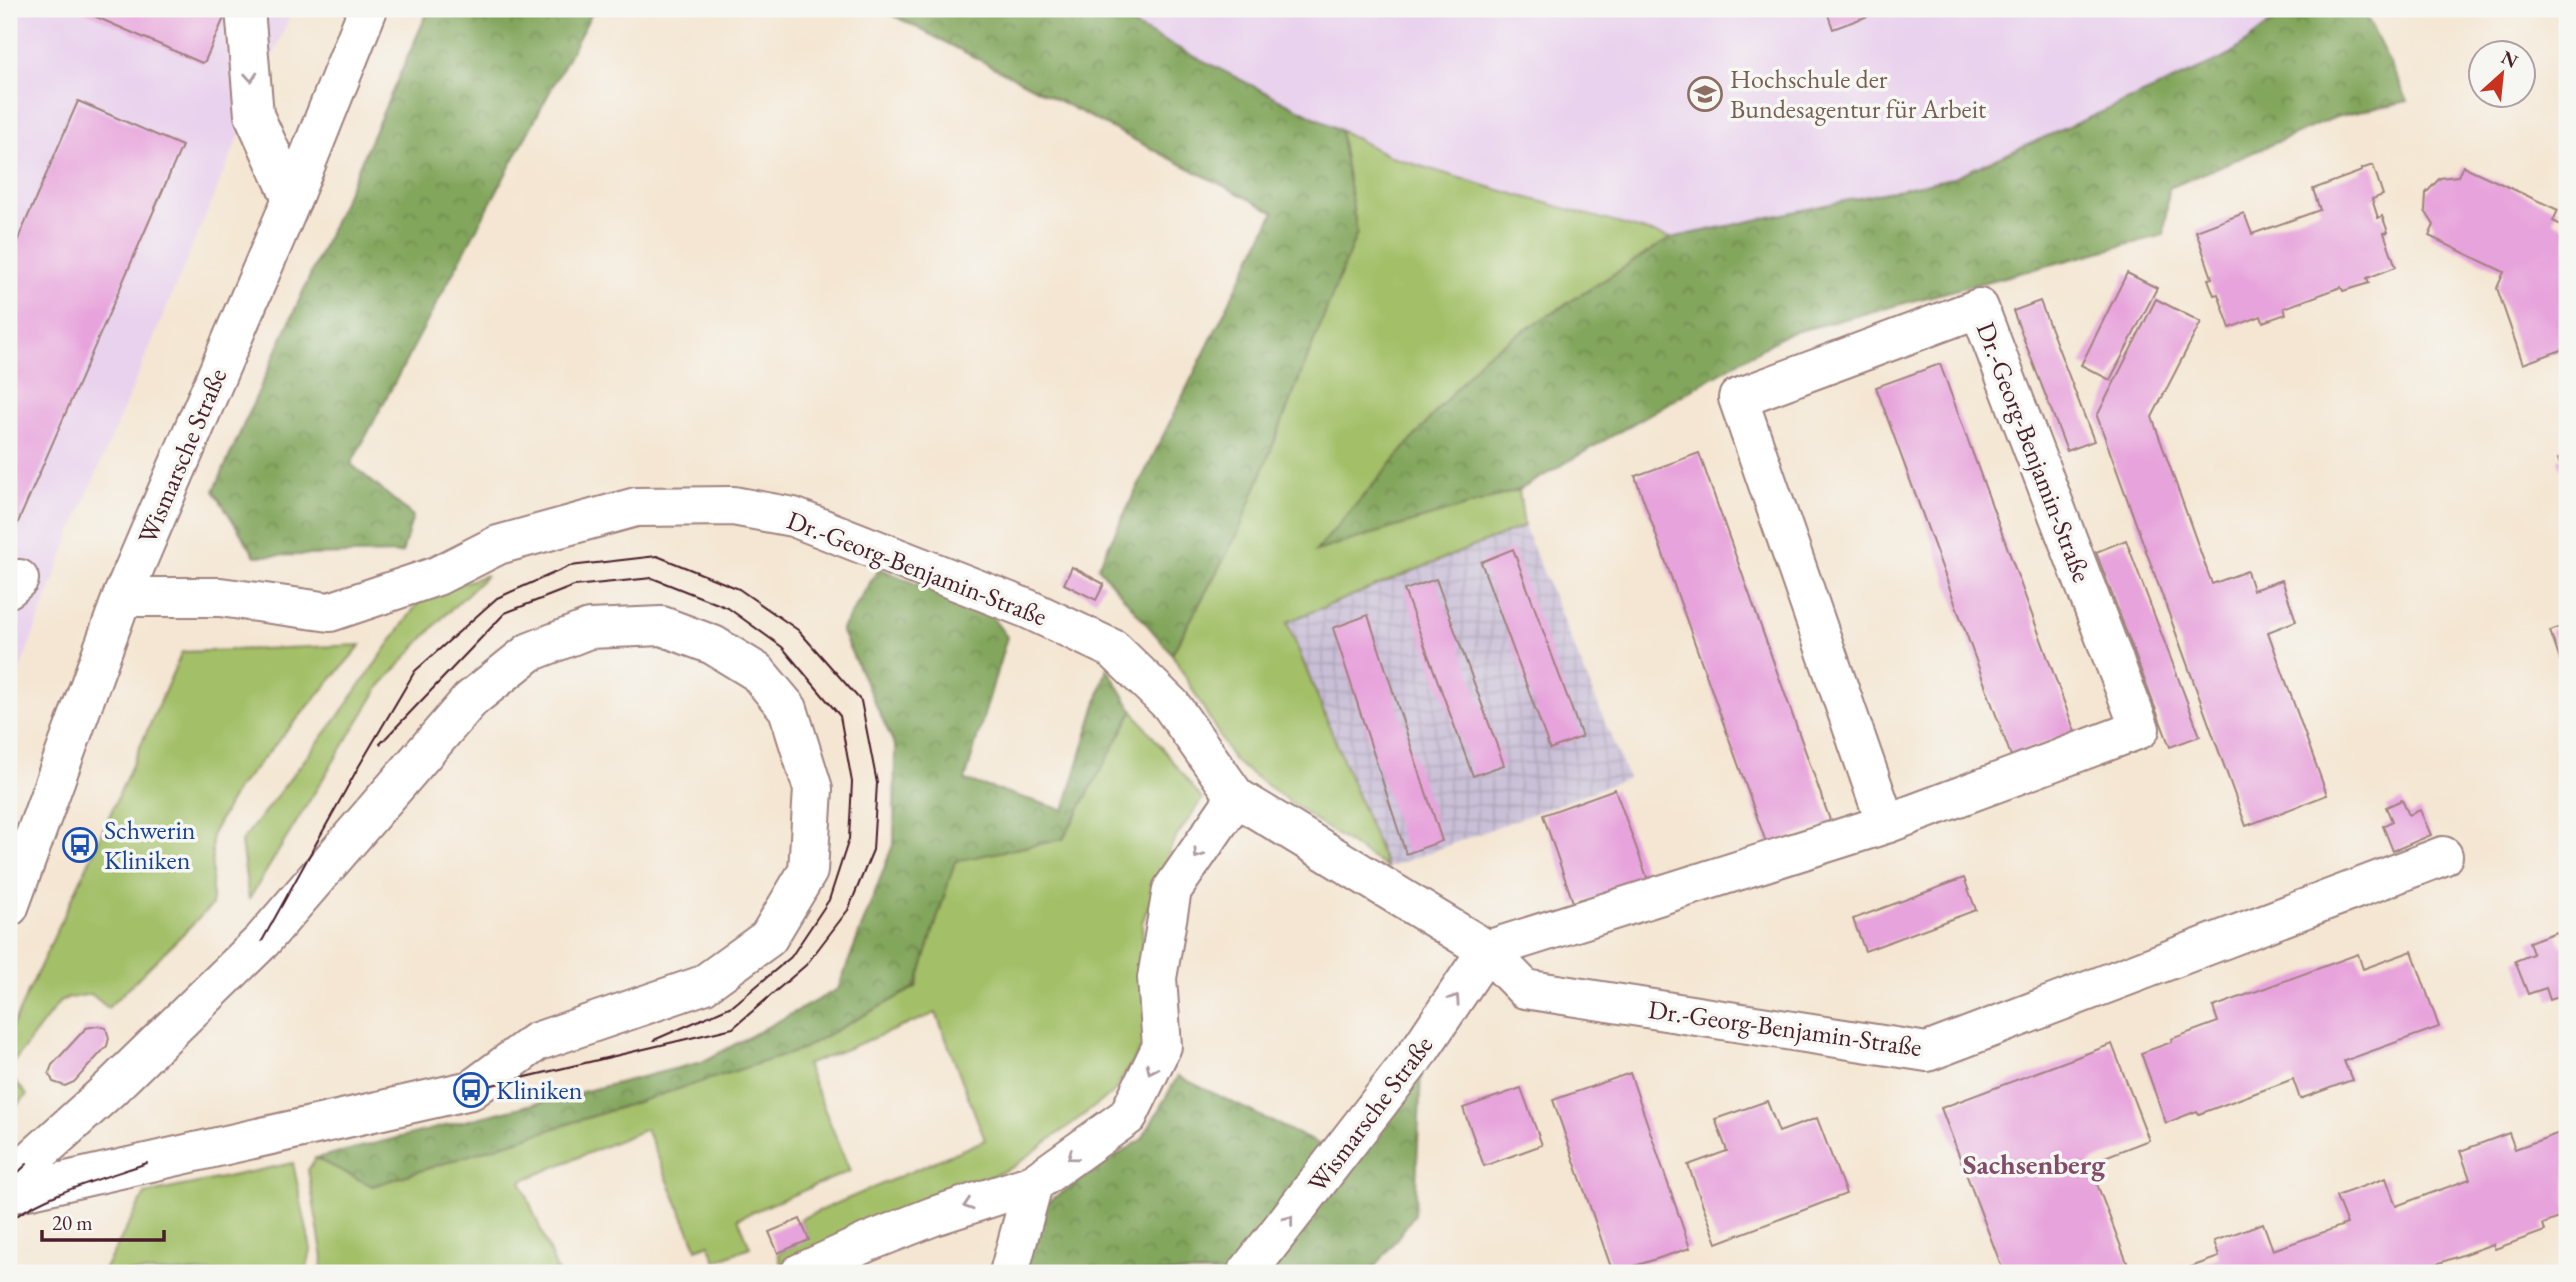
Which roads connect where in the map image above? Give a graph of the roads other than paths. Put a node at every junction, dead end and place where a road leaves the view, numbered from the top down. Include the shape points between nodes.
1 (245, 9) edge
2 (368, 9) edge
3 (292, 199) junction
4 (122, 597) junction
5 (1236, 797) junction
6 (1886, 824) junction
7 (2443, 856) dead end
8 (9, 907) edge
9 (1487, 950) junction
10 (1033, 1184) junction
11 (9, 1185) edge
12 (9, 1194) edge
13 (800, 1273) edge
14 (1009, 1273) edge
15 (1247, 1273) edge

1 -> 3 street via 254,115
2 - 3 street, Wismarsche Straße
3 - 4 street, Wismarsche Straße
4 - 5 street, Dr.-Georg-Benjamin-Straße via 220,597 330,612 437,576 498,545 636,507 733,506 793,517 1028,609 1113,649 1171,705
4 - 8 street, Wismarsche Straße
5 - 9 street, Dr.-Georg-Benjamin-Straße
5 -> 10 street via 1172,890 1157,978 1162,1046 1128,1116
6 - 6 street, Dr.-Georg-Benjamin-Straße via 2140,729 1979,309 1738,398
6 - 9 street, Dr.-Georg-Benjamin-Straße
7 - 9 street, Dr.-Georg-Benjamin-Straße via 1927,1052 1525,989
15 -> 9 street, Wismarsche Straße via 1422,1047
10 -> 13 street via 868,1241
10 - 14 street
11 - 12 street via 262,941 470,700 530,652 589,629 662,626 713,645 757,671 788,709 813,789 808,871 768,938 703,985 536,1042 471,1090

